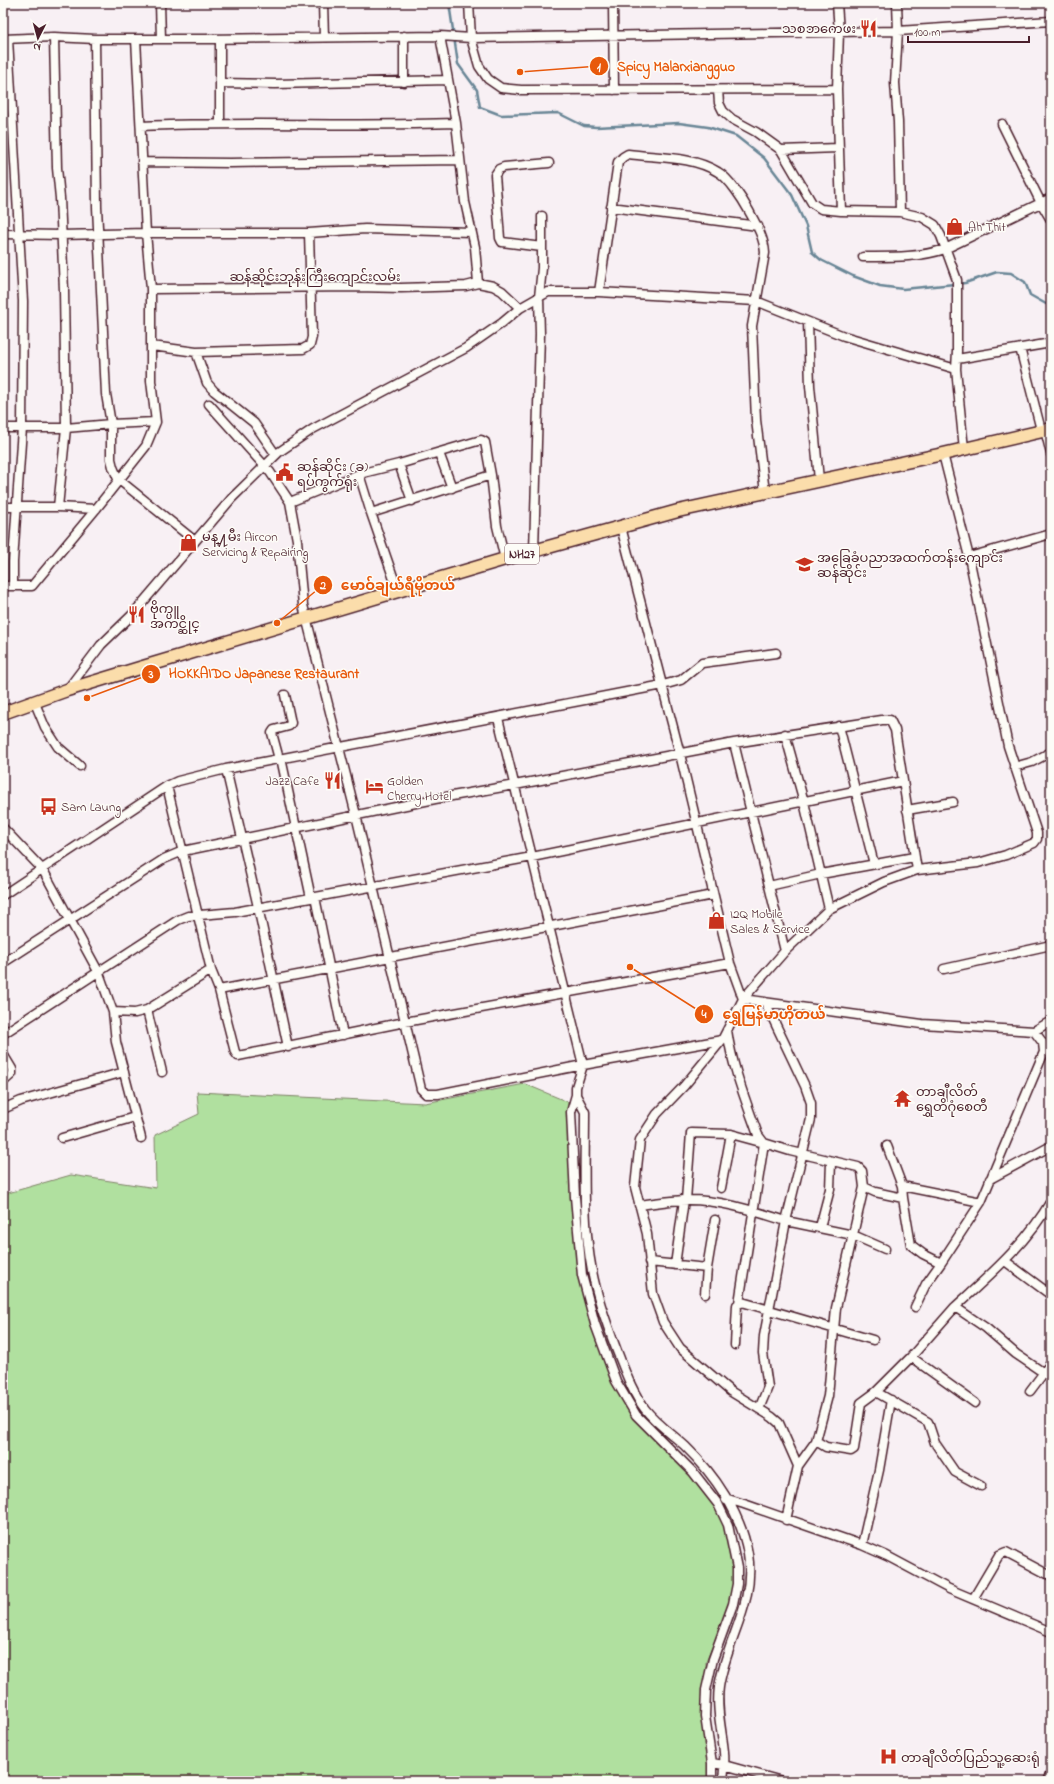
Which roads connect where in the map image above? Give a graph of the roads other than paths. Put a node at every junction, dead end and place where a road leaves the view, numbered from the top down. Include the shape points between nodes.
1 (160, 3) edge
2 (322, 3) edge
3 (469, 3) edge
4 (613, 3) edge
5 (837, 3) edge
6 (897, 3) edge
7 (1051, 21) edge
8 (898, 31) junction
9 (839, 32) junction
10 (404, 36) junction
11 (440, 36) junction
12 (614, 36) junction
13 (54, 37) junction
14 (324, 37) junction
15 (470, 38) junction
16 (6, 39) edge
17 (95, 39) junction
18 (136, 39) junction
19 (161, 39) junction
20 (220, 39) junction
21 (448, 80) junction
22 (404, 82) junction
23 (221, 83) junction
24 (837, 89) junction
25 (614, 90) junction
26 (718, 90) junction
27 (456, 123) junction
28 (220, 124) junction
29 (1002, 124) dead end
30 (140, 126) junction
31 (838, 148) junction
32 (781, 150) junction
33 (460, 160) junction
34 (142, 162) junction
35 (549, 163) dead end
36 (1051, 198) edge
37 (1041, 203) junction
38 (612, 207) junction
39 (841, 211) junction
40 (900, 212) junction
41 (542, 216) dead end
42 (1051, 220) edge
43 (758, 226) junction
44 (471, 232) junction
45 (146, 233) junction
46 (309, 233) junction
47 (3, 234) edge
48 (98, 234) junction
49 (19, 235) junction
50 (61, 235) junction
51 (542, 247) junction
52 (945, 249) junction
53 (863, 257) dead end
54 (478, 283) junction
55 (310, 287) junction
56 (151, 289) junction
57 (600, 292) junction
58 (539, 297) junction
59 (756, 301) junction
60 (520, 308) junction
61 (808, 322) junction
62 (1051, 343) edge
63 (152, 346) junction
64 (1020, 348) junction
65 (196, 352) junction
66 (957, 359) junction
67 (956, 369) junction
68 (209, 404) dead end
69 (156, 422) junction
70 (111, 424) junction
71 (3, 428) edge
72 (22, 428) junction
73 (66, 428) junction
74 (1046, 429) edge
75 (964, 449) junction
76 (439, 453) junction
77 (276, 454) junction
78 (943, 454) junction
79 (1051, 454) edge
80 (399, 464) junction
81 (264, 466) junction
82 (359, 474) junction
83 (491, 475) junction
84 (118, 479) junction
85 (819, 480) junction
86 (452, 488) junction
87 (765, 492) junction
88 (412, 501) junction
89 (290, 502) junction
90 (3, 507) edge
91 (16, 507) junction
92 (58, 507) junction
93 (96, 509) junction
94 (371, 513) junction
95 (622, 527) junction
96 (1051, 534) edge
97 (195, 541) junction
98 (534, 551) junction
99 (969, 556) junction
100 (505, 559) junction
101 (3, 586) edge
102 (13, 586) junction
103 (398, 591) junction
104 (307, 619) junction
105 (776, 653) dead end
106 (663, 686) junction
107 (67, 690) junction
108 (285, 695) dead end
109 (35, 703) junction
110 (3, 714) edge
111 (498, 718) junction
112 (839, 726) junction
113 (785, 734) junction
114 (734, 743) junction
115 (337, 747) junction
116 (1051, 752) edge
117 (680, 754) junction
118 (280, 759) junction
119 (80, 766) dead end
120 (1014, 767) junction
121 (226, 769) junction
122 (903, 781) junction
123 (516, 785) junction
124 (168, 786) junction
125 (855, 791) junction
126 (804, 802) junction
127 (953, 802) dead end
128 (907, 810) junction
129 (751, 813) junction
130 (356, 815) junction
131 (696, 823) junction
132 (3, 828) edge
133 (297, 828) junction
134 (242, 838) junction
135 (183, 851) junction
136 (532, 856) junction
137 (914, 857) junction
138 (874, 864) junction
139 (43, 870) junction
140 (917, 870) junction
141 (821, 874) junction
142 (372, 886) junction
143 (769, 886) junction
144 (3, 895) edge
145 (713, 895) junction
146 (313, 897) junction
147 (258, 907) junction
148 (829, 909) junction
149 (199, 916) junction
150 (70, 921) junction
151 (550, 927) junction
152 (1051, 945) edge
153 (785, 951) junction
154 (389, 958) junction
155 (3, 963) edge
156 (730, 963) junction
157 (330, 968) junction
158 (944, 969) dead end
159 (211, 970) junction
160 (99, 972) junction
161 (274, 980) junction
162 (219, 990) junction
163 (566, 994) junction
164 (743, 999) junction
165 (764, 1002) junction
166 (147, 1010) junction
167 (113, 1012) junction
168 (1051, 1021) edge
169 (405, 1022) junction
170 (727, 1030) junction
171 (1034, 1031) junction
172 (3, 1034) edge
173 (343, 1035) junction
174 (722, 1040) junction
175 (288, 1046) junction
176 (3, 1054) edge
177 (583, 1065) junction
178 (124, 1072) junction
179 (162, 1072) dead end
180 (3, 1082) edge
181 (576, 1095) junction
182 (3, 1109) edge
183 (135, 1117) junction
184 (731, 1134) junction
185 (62, 1138) dead end
186 (141, 1138) dead end
187 (764, 1143) junction
188 (887, 1146) dead end
189 (1051, 1146) edge
190 (803, 1154) junction
191 (831, 1162) junction
192 (990, 1179) junction
193 (902, 1186) junction
194 (864, 1187) junction
195 (721, 1188) dead end
196 (902, 1198) junction
197 (685, 1200) junction
198 (1051, 1201) edge
199 (980, 1202) junction
200 (639, 1205) junction
201 (754, 1211) junction
202 (714, 1220) dead end
203 (786, 1221) junction
204 (820, 1227) junction
205 (853, 1235) junction
206 (885, 1248) dead end
207 (1005, 1261) junction
208 (649, 1262) junction
209 (941, 1263) junction
210 (675, 1265) junction
211 (707, 1268) junction
212 (705, 1294) dead end
213 (1051, 1295) edge
214 (739, 1303) junction
215 (915, 1307) dead end
216 (955, 1307) junction
217 (768, 1310) junction
218 (834, 1329) junction
219 (873, 1340) dead end
220 (735, 1345) dead end
221 (911, 1357) junction
222 (1051, 1363) edge
223 (1044, 1373) junction
224 (1030, 1391) dead end
225 (876, 1392) junction
226 (891, 1400) junction
227 (975, 1402) dead end
228 (760, 1409) junction
229 (816, 1441) junction
230 (798, 1466) junction
231 (981, 1486) dead end
232 (728, 1499) junction
233 (718, 1504) junction
234 (786, 1520) junction
235 (862, 1545) junction
236 (1051, 1576) edge
237 (973, 1599) junction
238 (1051, 1632) edge
239 (712, 1763) junction
240 (724, 1765) junction
241 (1051, 1773) edge
242 (712, 1781) edge
243 (723, 1781) edge
244 (782, 1781) edge
245 (1047, 1781) edge

1 - 19 street
2 - 14 street
3 - 15 street
4 - 12 street
5 - 9 street
6 - 8 street
7 - 8 street
8 - 9 street
8 - 40 street via 895,83
9 - 12 street
9 - 24 street
10 - 11 street
10 - 14 street
10 - 22 street
11 - 15 street
11 - 21 street
12 - 15 street
12 - 25 street
13 - 16 street
13 - 17 street
13 - 50 street
14 - 20 street
15 - 25 street via 479,66 488,78 501,88
16 - 49 street
17 - 18 street
17 - 48 street
18 - 19 street
18 - 30 street
19 - 20 street
20 - 23 street
21 - 22 street
21 - 27 street
22 - 23 street
23 - 28 street
24 - 26 street
24 - 31 street
25 - 26 street
26 - 32 street via 719,103 723,111
27 - 28 street via 388,126
27 - 33 street
28 - 30 street
29 - 37 street
30 - 34 street
31 - 32 street
31 - 39 street
32 - 39 street via 812,202 821,209
33 - 34 street
33 - 44 street
34 - 45 street
35 - 51 street via 504,167 495,175 502,242
36 - 37 street
37 - 42 street
37 - 52 street
38 - 43 street
38 - 43 street via 618,162 628,154 690,161 720,173
38 - 57 street
39 - 40 street
40 - 52 street via 922,217 935,225
41 - 51 street
43 - 59 street via 765,253
44 - 46 street via 365,229
44 - 54 street
45 - 46 street
45 - 48 street
45 - 56 street
46 - 55 street
47 - 49 street
48 - 50 street
48 - 70 street via 106,394
49 - 50 street
49 - 72 street via 23,301
50 - 73 street
51 - 58 street
52 - 53 street via 911,257
52 - 66 street via 957,280
54 - 55 street, ဆန်ဆိုင်းဘုန်းကြီးကျောင်းလမ်း via 466,286 401,288
54 - 60 street via 502,291
55 - 56 street, ဆန်ဆိုင်းဘုန်းကြီးကျောင်းလမ်း
55 - 65 street via 310,345 303,348
56 - 63 street
57 - 58 street via 548,292
57 - 59 street
58 - 60 street
58 - 98 street
59 - 61 street
59 - 87 street via 752,326 756,420
60 - 77 street via 466,348 313,429
61 - 67 street via 844,336
61 - 85 street via 810,386
62 - 64 street
63 - 65 street
63 - 69 street via 151,381
64 - 66 street
64 - 74 street
65 - 77 street via 210,387 254,423
66 - 67 street
67 - 75 street
68 - 81 street
69 - 70 street
69 - 84 street via 146,446
70 - 73 street
70 - 84 street via 111,459
71 - 72 street
72 - 73 street
72 - 91 street
73 - 92 street
74 - 75 main road, NH27
74 - 79 street
75 - 78 main road, NH27
76 - 80 street
76 - 83 street via 481,440 485,442
76 - 86 street
77 - 81 street
78 - 85 main road, NH27
78 - 99 street
80 - 82 street
80 - 88 street
81 - 89 street
81 - 97 street
82 - 89 street
82 - 94 street
83 - 86 street
83 - 100 street via 497,526
84 - 93 street
84 - 97 street
85 - 87 main road, NH27
86 - 88 street
87 - 95 main road, NH27 via 678,511
88 - 94 street
89 - 104 street via 297,540 300,586
90 - 91 street
91 - 92 street
91 - 102 street
92 - 93 street
93 - 102 street via 32,586
94 - 103 street
95 - 98 main road, NH27
95 - 106 street
96 - 99 street
97 - 107 street via 132,615 101,645
98 - 100 main road, NH27
99 - 120 street
100 - 103 main road, NH27
101 - 102 street
103 - 104 main road, NH27
104 - 107 main road, NH27
104 - 115 street
105 - 106 street via 702,663 681,680
106 - 111 street
106 - 117 street
107 - 109 main road, NH27
108 - 118 street via 291,723 272,733
109 - 110 main road, NH27
109 - 119 street via 45,727 58,748
111 - 115 street
111 - 123 street
112 - 113 street
112 - 122 street via 890,720 895,730
112 - 125 street
113 - 114 street
113 - 126 street
114 - 117 street
114 - 129 street
115 - 118 street
115 - 130 street
116 - 120 street via 1032,762
117 - 123 street
117 - 131 street
118 - 121 street
118 - 133 street
120 - 140 street via 1037,833 1034,843 1006,855 978,862
121 - 124 street
121 - 134 street
122 - 125 street
122 - 128 street
123 - 130 street
123 - 136 street
124 - 135 street
124 - 139 street
125 - 126 street
125 - 138 street
126 - 129 street
126 - 141 street
127 - 128 street
128 - 137 street
129 - 131 street
129 - 143 street
130 - 133 street
130 - 142 street
131 - 136 street
131 - 145 street
132 - 139 street
133 - 134 street
133 - 146 street
134 - 135 street
134 - 147 street
135 - 149 street
135 - 150 street via 164,859
136 - 142 street
136 - 151 street
137 - 138 street
137 - 140 street
138 - 141 street
139 - 144 street
139 - 150 street
140 - 148 street via 884,882
141 - 143 street
141 - 148 street
142 - 146 street
142 - 154 street
143 - 153 street
145 - 151 street
145 - 156 street
146 - 147 street
146 - 157 street
147 - 149 street
147 - 161 street
148 - 153 street
149 - 159 street
149 - 160 street via 188,916 178,920
150 - 155 street
150 - 160 street
151 - 154 street
151 - 163 street
152 - 158 street
153 - 164 street
154 - 157 street
154 - 169 street
156 - 163 street
156 - 164 street
157 - 161 street
157 - 173 street
159 - 162 street
159 - 166 street
160 - 167 street
160 - 172 street
161 - 162 street
161 - 175 street
162 - 175 street via 238,1056
163 - 169 street
163 - 177 street
164 - 165 street
164 - 170 street
165 - 171 street via 922,1024
165 - 190 street via 811,1103 811,1119
166 - 167 street via 135,1013
166 - 179 street
167 - 178 street via 114,1029
168 - 171 street
169 - 173 street
169 - 177 street via 421,1089 426,1094 438,1094
170 - 174 street
170 - 187 street via 731,1058 738,1080 758,1135
171 - 192 street via 1043,1043 1044,1052
173 - 175 street
174 - 177 street
174 - 200 street via 689,1081 657,1114 640,1140 635,1187
176 - 180 street via 12,1069 12,1074
177 - 181 street
178 - 182 street via 22,1101
178 - 183 street
181 - 232 street via 585,1112 589,1250 605,1321 626,1374 646,1409 706,1468
181 - 233 street via 571,1112 577,1231 582,1275 595,1324 616,1381 636,1415 693,1472
183 - 185 street
183 - 186 street
184 - 187 street
184 - 195 street
184 - 197 street via 691,1133
187 - 190 street
187 - 201 street
188 - 193 street
189 - 192 street
190 - 191 street
190 - 203 street
191 - 194 street via 860,1169
191 - 204 street via 830,1189
192 - 199 street
193 - 196 street
193 - 199 street
194 - 196 street
194 - 205 street
196 - 209 street via 911,1245
197 - 200 street
197 - 201 street via 741,1206
197 - 210 street
198 - 207 street via 1041,1219
199 - 209 street
200 - 208 street via 647,1234
201 - 203 street
201 - 214 street
202 - 211 street
203 - 204 street
203 - 217 street
204 - 205 street
205 - 206 street
205 - 218 street via 836,1308
207 - 213 street
207 - 216 street
208 - 210 street
208 - 228 street via 653,1294 663,1322 680,1348 730,1391
209 - 215 street via 920,1294
210 - 211 street
211 - 212 street
214 - 217 street
214 - 220 street via 736,1305
216 - 221 street
216 - 223 street
217 - 218 street
217 - 228 street via 763,1353 768,1387
218 - 219 street
218 - 229 street via 828,1396
221 - 225 street
221 - 227 street
222 - 223 street
223 - 224 street
225 - 226 street
225 - 229 street via 861,1403 852,1450 826,1447
226 - 231 street via 928,1422 935,1443 955,1472
226 - 235 street
228 - 230 street via 779,1423
229 - 230 street
230 - 234 street
232 - 233 street
232 - 234 street
232 - 240 street via 748,1554 749,1585 745,1609 724,1662 719,1689
233 - 239 street via 728,1525 737,1568 737,1584 706,1690 705,1716
234 - 235 street
235 - 237 street
236 - 237 street via 1006,1552 999,1555
237 - 238 street
239 - 240 street
239 - 242 street
240 - 243 street
240 - 244 street
241 - 245 street

